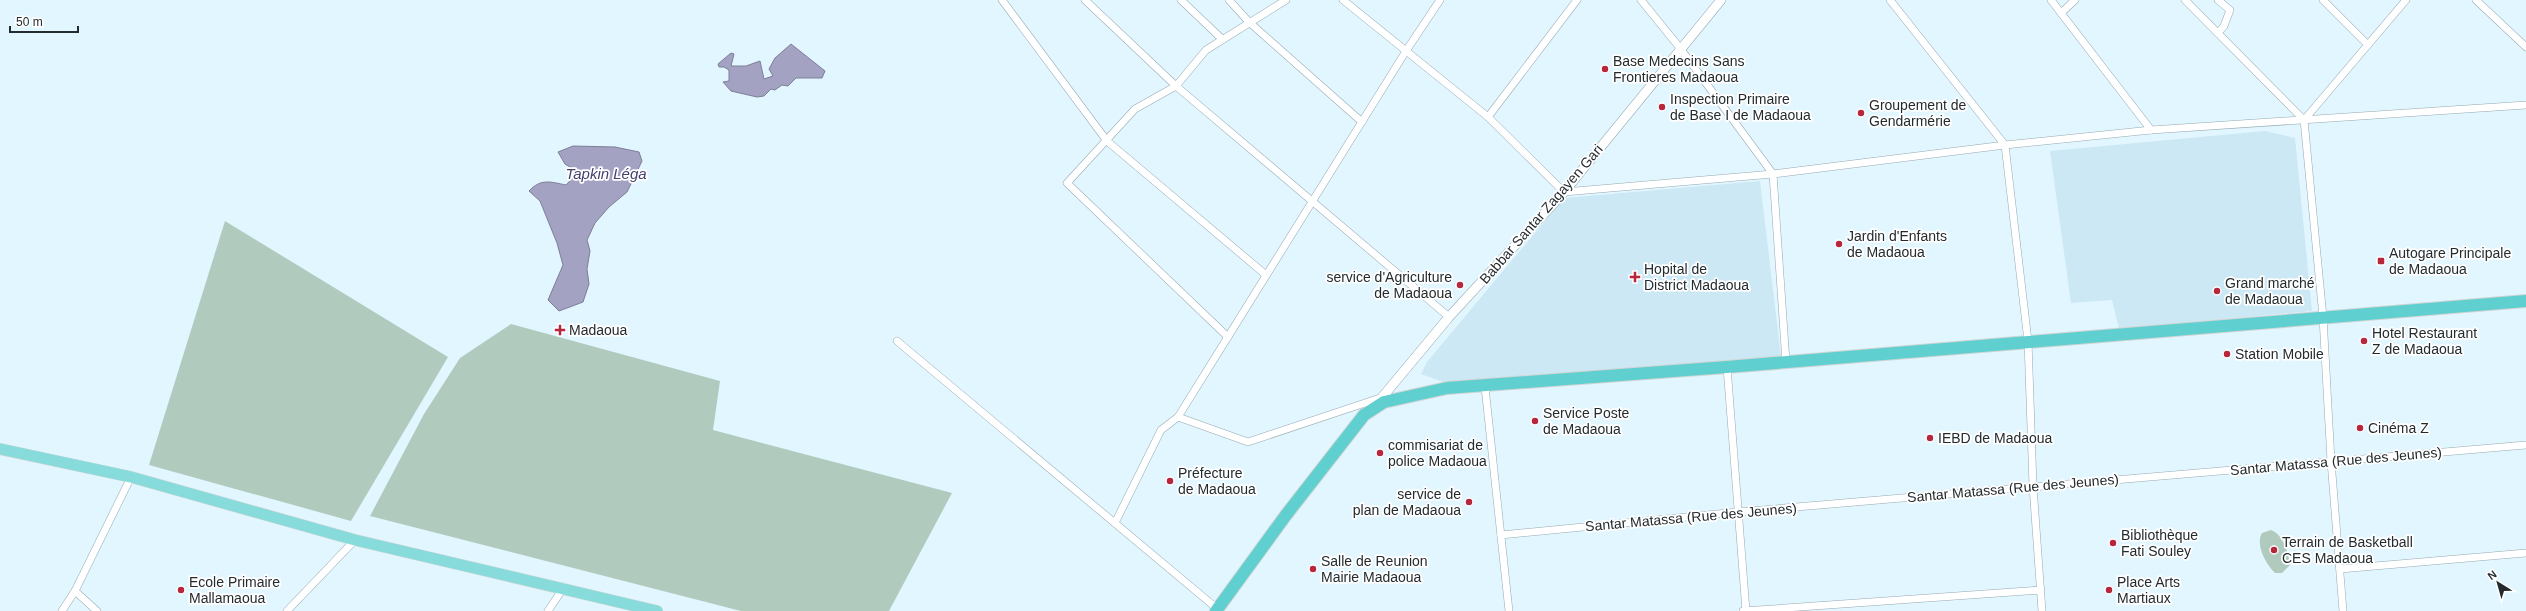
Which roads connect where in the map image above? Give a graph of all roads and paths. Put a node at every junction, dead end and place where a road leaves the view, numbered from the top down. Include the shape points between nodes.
1 (1002, 0) edge
2 (1085, 0) edge
3 (1181, 0) edge
4 (1229, 0) edge
5 (1286, 0) edge
6 (1343, 0) edge
7 (1440, 0) edge
8 (1577, 0) edge
9 (1641, 0) edge
10 (1721, 0) edge
11 (1890, 0) edge
12 (2051, 0) edge
13 (2075, 0) edge
14 (2185, 0) edge
15 (2218, 0) edge
16 (2323, 0) edge
17 (2406, 0) edge
18 (2476, 0) edge
19 (2061, 13) junction
20 (1249, 22) junction
21 (2218, 33) junction
22 (1222, 39) junction
23 (2368, 45) junction
24 (2526, 47) edge
25 (1680, 48) junction
26 (1406, 51) junction
27 (1176, 86) junction
28 (2526, 105) edge
29 (1488, 117) junction
30 (2304, 120) junction
31 (1362, 122) junction
32 (2151, 130) junction
33 (1107, 141) junction
34 (2005, 145) junction
35 (1773, 174) junction
36 (1564, 192) junction
37 (1312, 202) junction
38 (1266, 275) junction
39 (2526, 301) edge
40 (1449, 317) junction
41 (2324, 318) junction
42 (1228, 337) junction
43 (897, 341) dead end
44 (2028, 341) junction
45 (1786, 362) junction
46 (1727, 367) junction
47 (1485, 387) junction
48 (1377, 403) junction
49 (1178, 417) junction
50 (2526, 445) edge
51 (0, 449) edge
52 (2331, 461) junction
53 (131, 477) junction
54 (2033, 486) junction
55 (1738, 512) junction
56 (1115, 523) junction
57 (1501, 535) junction
58 (355, 540) junction
59 (2526, 553) edge
60 (2340, 569) junction
61 (564, 587) junction
62 (2041, 590) junction
63 (75, 591) junction
64 (1218, 610) edge
65 (62, 611) edge
66 (97, 611) edge
67 (287, 611) edge
68 (548, 611) edge
69 (657, 611) edge
70 (1509, 611) edge
71 (1742, 611) edge
72 (1746, 611) edge
73 (2042, 611) edge
74 (2343, 611) edge

1 - 33 street
2 - 27 street
3 - 22 street
4 - 20 street
5 - 20 street
6 - 26 street
7 - 26 street
8 - 29 street
9 - 25 street
10 - 25 street, Babbar Santar Zagayen Gari
11 - 34 street
12 - 19 street
13 - 19 street
14 - 21 street
15 - 21 street via 2230,10 2224,26
16 - 23 street
17 - 23 street
18 - 24 street
19 - 32 street
20 - 22 street
20 - 31 street
21 - 30 street
22 - 27 street via 1206,50
23 - 30 street
25 - 35 street
25 - 36 street, Babbar Santar Zagayen Gari
26 - 29 street
26 - 31 street
27 - 33 street via 1135,109
27 - 37 street
28 - 30 street
29 - 36 street
30 - 32 street
30 - 41 street
31 - 37 street
32 - 34 street
33 - 38 street
33 - 42 street via 1067,183
34 - 35 street
34 - 44 street
35 - 36 street
35 - 45 street
36 - 40 street, Babbar Santar Zagayen Gari
37 - 38 street
37 - 40 street
38 - 42 street
39 - 41 highway
40 - 48 street, Babbar Santar Zagayen Gari
41 - 44 highway
41 - 52 street
42 - 49 street
43 - 56 street
44 - 45 highway
44 - 54 street
45 - 46 highway
46 - 47 highway
46 - 55 street
47 - 48 highway via 1448,388
47 - 57 street
48 - 49 street via 1248,442
48 - 64 highway via 1364,415 1286,515
49 - 56 street via 1161,430
50 - 52 street, Santar Matassa (Rue des Jeunes)
51 - 53 main road
52 - 54 street, Santar Matassa (Rue des Jeunes)
52 - 60 street
53 - 58 main road
53 - 63 street
54 - 55 street, Santar Matassa (Rue des Jeunes)
54 - 62 street
55 - 57 street, Santar Matassa (Rue des Jeunes)
55 - 72 street
56 - 64 street
57 - 70 street
58 - 61 main road
58 - 67 street
59 - 60 street
60 - 74 street
61 - 68 street
61 - 69 main road
62 - 72 street
62 - 73 street
63 - 65 street
63 - 66 street
71 - 72 street

